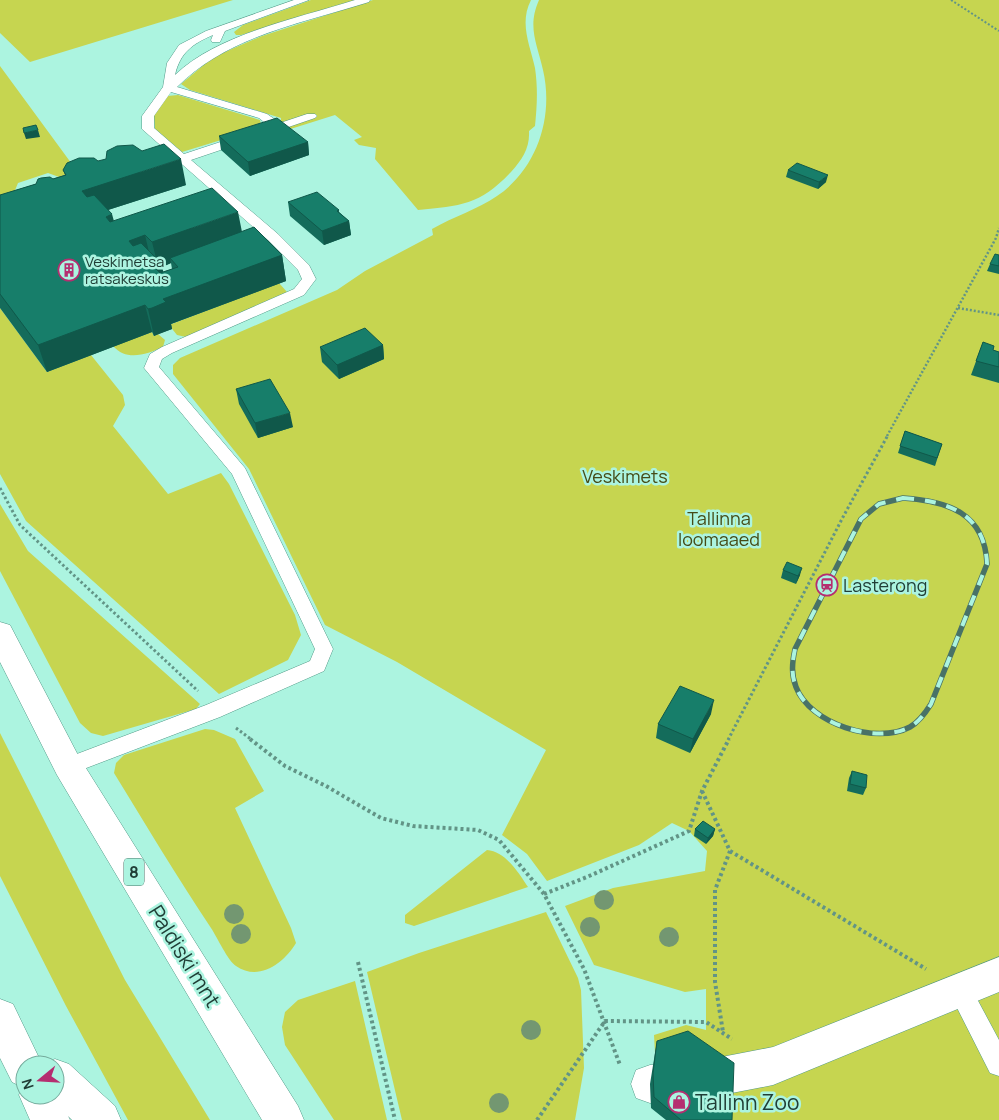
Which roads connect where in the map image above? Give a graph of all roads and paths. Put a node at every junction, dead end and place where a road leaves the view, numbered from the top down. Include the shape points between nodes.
1 (304, 0) edge
2 (364, 0) edge
3 (951, 0) edge
4 (221, 30) junction
5 (999, 31) edge
6 (213, 52) junction
7 (169, 88) junction
8 (311, 116) dead end
9 (278, 126) junction
10 (182, 159) junction
11 (999, 228) edge
12 (997, 239) edge
13 (958, 308) junction
14 (999, 315) edge
15 (0, 633) edge
16 (68, 766) junction
17 (702, 791) junction
18 (730, 851) junction
19 (358, 962) dead end
20 (999, 974) edge
21 (960, 990) junction
22 (605, 1021) junction
23 (706, 1022) dead end
24 (723, 1033) dead end
25 (12, 1041) edge
26 (28, 1055) edge
27 (999, 1064) edge
28 (636, 1076) joint
29 (65, 1087) edge
30 (43, 1105) edge
31 (278, 1116) edge
32 (50, 1120) edge
33 (101, 1120) edge
34 (396, 1120) edge
35 (537, 1120) edge

1 - 4 lane
2 - 6 lane via 241,39
3 - 5 path
4 - 6 lane
4 - 7 lane via 184,44 169,75
6 - 7 lane
7 - 9 lane via 263,116
7 - 10 lane via 148,116 148,129
8 - 9 lane
9 - 10 lane
10 - 16 lane via 273,237 304,268 309,279 299,292 155,356 151,368 239,472 324,649 317,666 213,711
11 - 12 path
12 - 13 path
13 - 14 path
13 - 17 path via 843,517
15 - 16 main road, Paldiski mnt / 8
16 - 31 main road, Paldiski mnt / 8
17 - 18 path
17 - 22 path via 689,831 544,894 584,969
18 - 21 path
18 - 24 path via 715,890 715,982
19 - 34 path
20 - 21 main road
21 - 27 lane
21 - 28 main road via 773,1066 706,1080
22 - 23 path
22 - 28 path
22 - 35 path
25 - 26 main road
29 - 33 main road
30 - 32 main road

